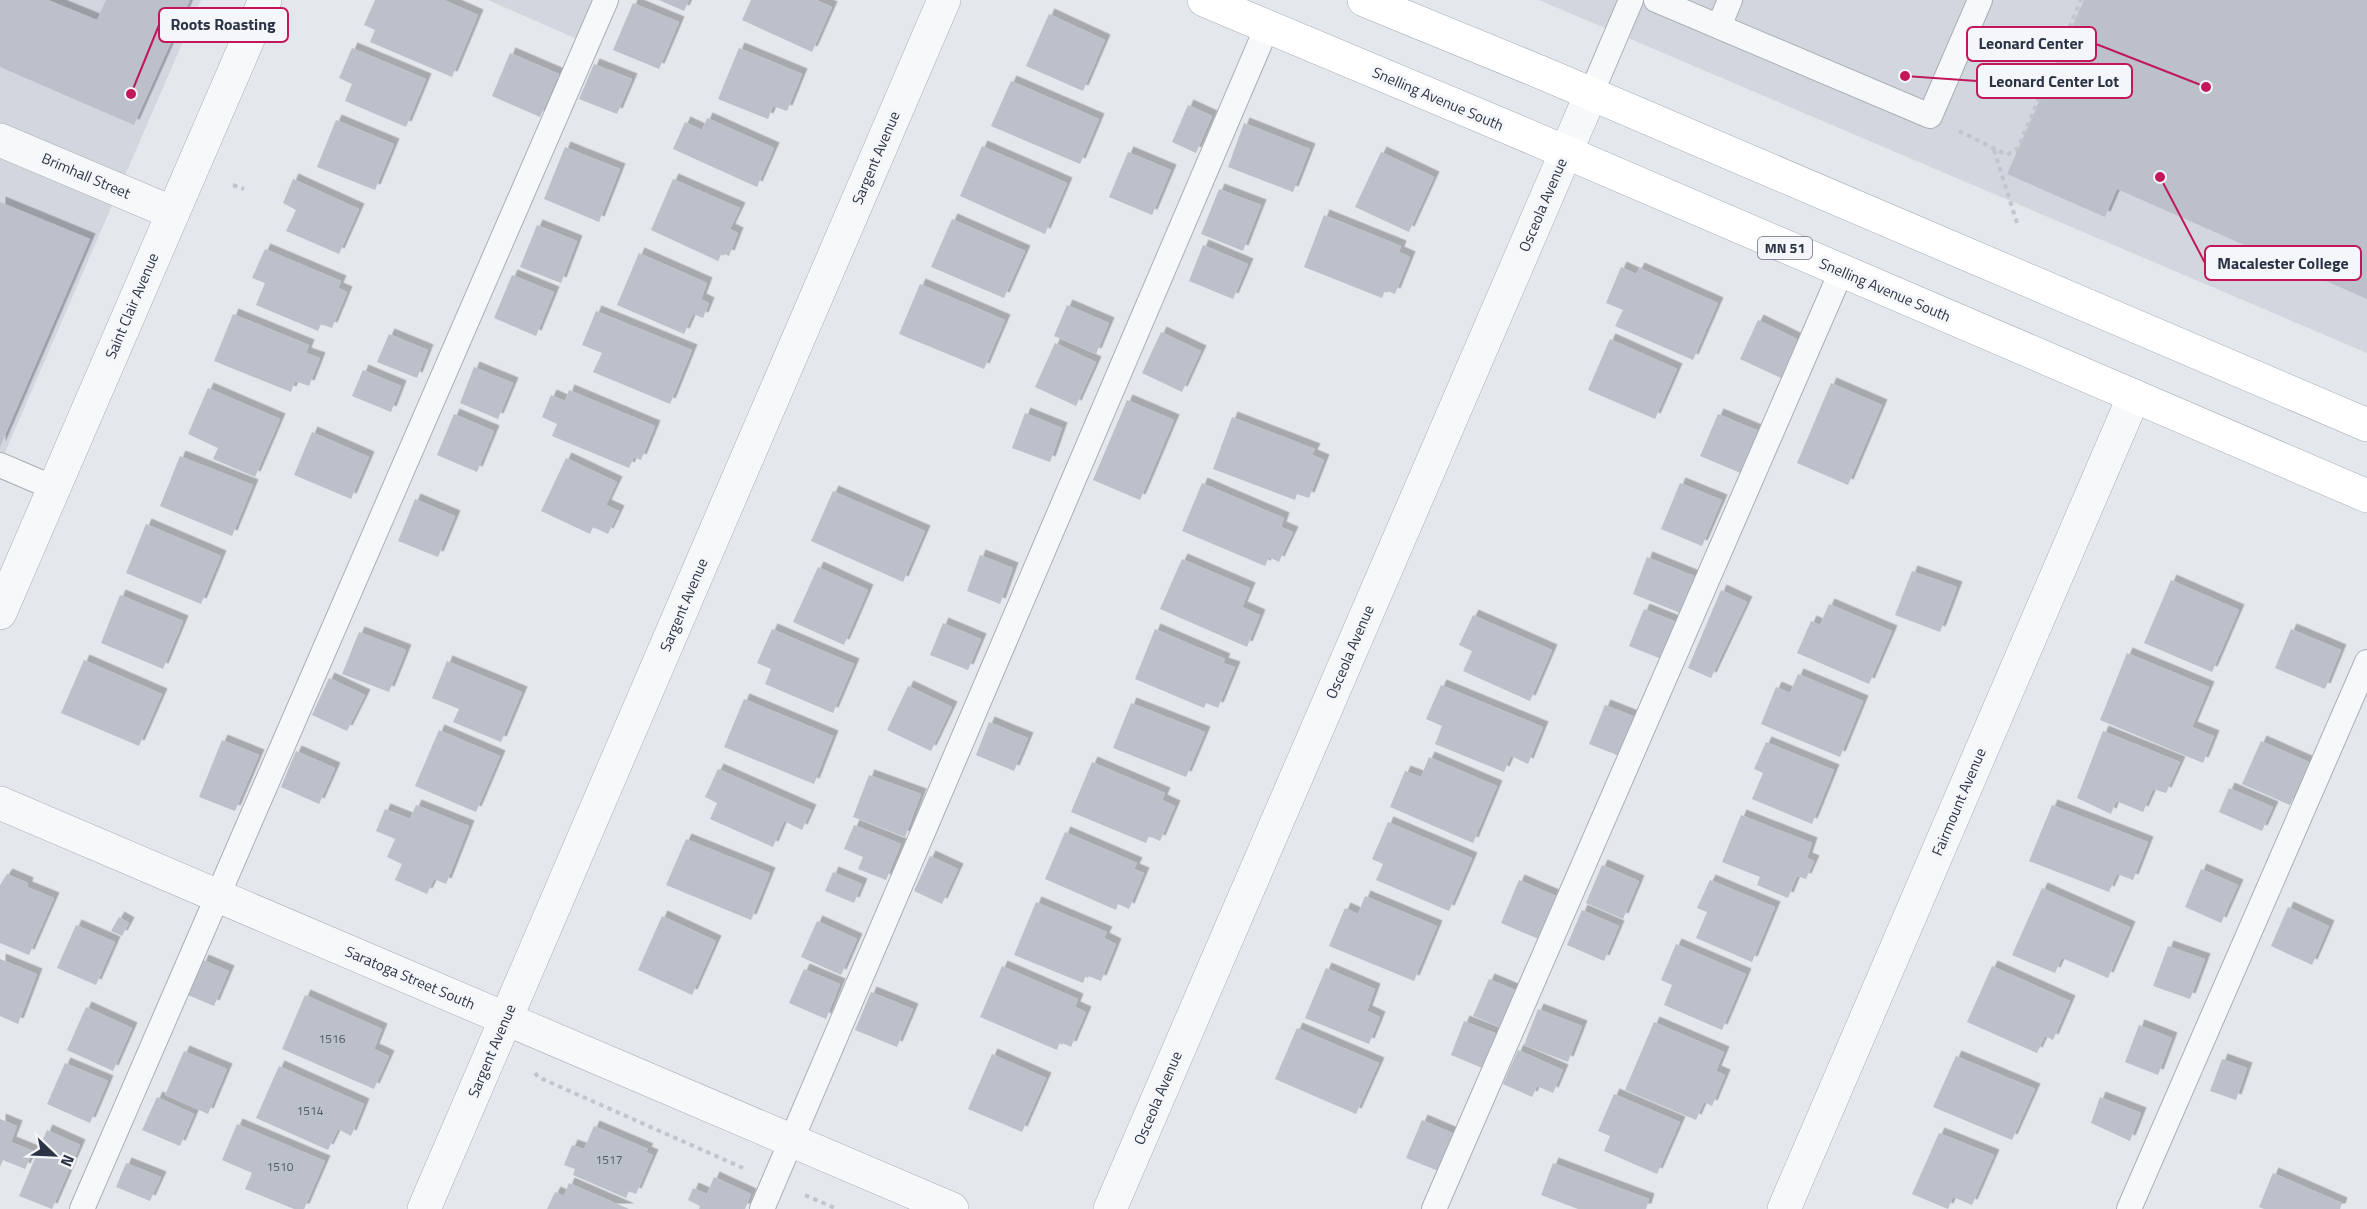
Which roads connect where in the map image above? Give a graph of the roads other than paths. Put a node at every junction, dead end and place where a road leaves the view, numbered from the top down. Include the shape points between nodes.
1 (265, 0) edge
2 (606, 0) edge
3 (944, 0) edge
4 (1204, 0) edge
5 (1364, 0) edge
6 (1632, 0) edge
7 (1656, 0) edge
8 (1730, 0) edge
9 (1980, 0) edge
10 (1267, 27) junction
11 (1719, 27) junction
12 (1591, 94) junction
13 (0, 140) edge
14 (1565, 153) junction
15 (173, 213) junction
16 (1841, 272) junction
17 (2134, 396) junction
18 (2367, 425) edge
19 (0, 465) edge
20 (54, 488) junction
21 (2367, 496) edge
22 (0, 613) edge
23 (2367, 662) edge
24 (0, 803) edge
25 (217, 896) junction
26 (506, 1018) junction
27 (792, 1140) junction
28 (82, 1209) edge
29 (424, 1209) edge
30 (762, 1209) edge
31 (952, 1209) edge
32 (1110, 1209) edge
33 (1434, 1209) edge
34 (1784, 1209) edge
35 (2130, 1209) edge

1 - 15 street, Saint Clair Avenue
2 - 25 lane
3 - 26 street, Sargent Avenue
4 - 10 main road, Snelling Avenue South / MN 51
5 - 12 main road
6 - 12 lane
7 - 11 lane
8 - 11 lane
9 - 11 lane via 1930,116
10 - 14 main road, Snelling Avenue South / MN 51
10 - 27 lane
12 - 14 street, Osceola Avenue
12 - 18 main road
13 - 15 street, Brimhall Street
14 - 16 main road, Snelling Avenue South / MN 51
14 - 32 street, Osceola Avenue
15 - 20 street, Saint Clair Avenue
16 - 17 main road, Snelling Avenue South / MN 51
16 - 33 lane
17 - 21 main road, Snelling Avenue South / MN 51
17 - 34 street, Fairmount Avenue
19 - 20 lane
20 - 22 street, Saint Clair Avenue
23 - 35 lane
24 - 25 street, Saratoga Street South
25 - 26 street, Saratoga Street South
25 - 28 lane
26 - 27 street, Saratoga Street South
26 - 29 street, Sargent Avenue
27 - 30 lane
27 - 31 street, Saratoga Street South

